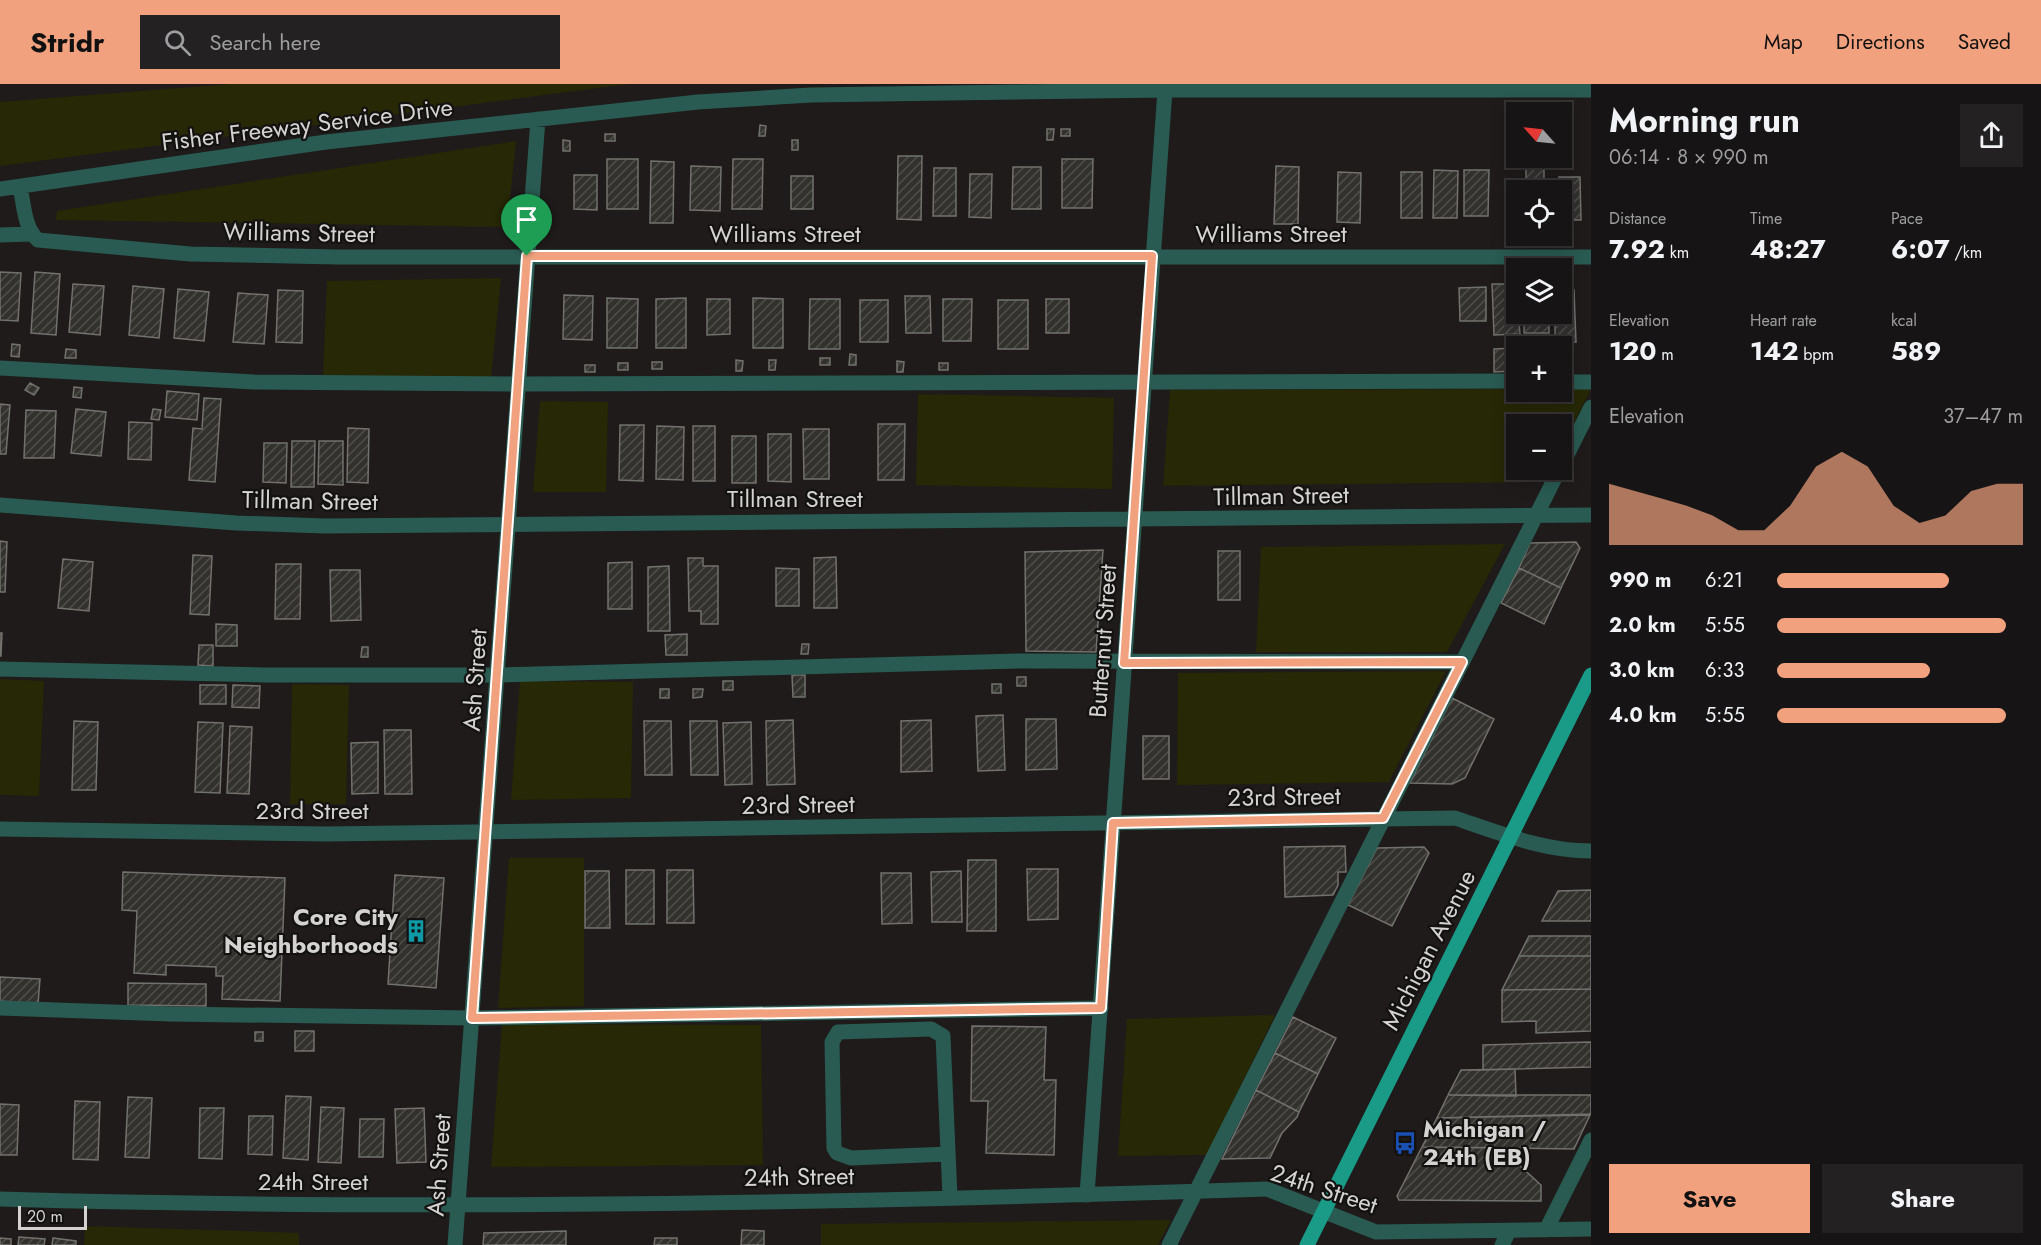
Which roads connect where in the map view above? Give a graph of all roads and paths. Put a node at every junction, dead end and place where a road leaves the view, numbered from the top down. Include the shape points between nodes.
1 (1165, 90) junction
2 (1591, 90) edge
3 (538, 119) junction
4 (20, 187) junction
5 (0, 189) edge
6 (0, 234) edge
7 (31, 234) junction
8 (527, 256) junction
9 (1152, 256) junction
10 (1591, 257) edge
11 (0, 368) edge
12 (1506, 381) edge
13 (1143, 382) junction
14 (1572, 382) edge
15 (1591, 382) edge
16 (518, 384) junction
17 (1591, 407) edge
18 (1572, 445) edge
19 (1554, 480) edge
20 (0, 505) edge
21 (1591, 515) edge
22 (1536, 516) junction
23 (1134, 519) junction
24 (508, 524) junction
25 (1462, 662) junction
26 (1124, 663) junction
27 (0, 669) edge
28 (498, 675) junction
29 (1591, 675) edge
30 (1383, 818) junction
31 (1113, 823) junction
32 (0, 829) edge
33 (487, 832) junction
34 (1510, 837) junction
35 (1591, 851) edge
36 (0, 1008) edge
37 (1101, 1008) junction
38 (472, 1018) junction
39 (1591, 1140) edge
40 (948, 1154) junction
41 (1196, 1192) junction
42 (1087, 1195) junction
43 (950, 1197) junction
44 (0, 1199) edge
45 (459, 1205) junction
46 (1324, 1211) junction
47 (1591, 1229) edge
48 (1546, 1230) junction
49 (1509, 1231) junction
50 (456, 1245) edge
51 (1169, 1245) edge
52 (1307, 1245) edge
53 (1502, 1245) edge

1 - 2 street, Fisher Freeway Service Drive
1 - 3 street, Fisher Freeway Service Drive via 811,95
1 - 9 street, Butternut Street
3 - 4 street, Fisher Freeway Service Drive via 326,142
3 - 8 street, Ash Street
4 - 5 street, Fisher Freeway Service Drive
4 - 7 street
6 - 7 street, Williams Street
7 - 8 street, Williams Street via 48,243 190,254
8 - 9 street, Williams Street
8 - 16 street, Ash Street
9 - 10 street, Williams Street
9 - 13 street, Butternut Street
11 - 16 street via 254,382
12 - 13 street
13 - 16 street
13 - 23 street, Butternut Street
14 - 15 street
16 - 24 street, Ash Street
17 - 18 street
19 - 22 street
20 - 24 street, Tillman Street via 314,526
21 - 22 street, Tillman Street
22 - 23 street, Tillman Street
22 - 25 street
23 - 24 street, Tillman Street
23 - 26 street, Butternut Street
24 - 28 street, Ash Street
25 - 26 street
25 - 30 street
26 - 28 street via 1019,661
26 - 31 street, Butternut Street
27 - 28 street
28 - 33 street, Ash Street
29 - 34 main road, Michigan Avenue
30 - 31 street, 23rd Street
30 - 34 street, 23rd Street via 1455,818
30 - 41 street
31 - 33 street, 23rd Street
31 - 37 street, Butternut Street
32 - 33 street, 23rd Street via 247,834
33 - 38 street, Ash Street
34 - 35 street, 23rd Street via 1566,851
34 - 46 main road, Michigan Avenue
36 - 38 street
37 - 38 street
37 - 42 street, Butternut Street
38 - 45 street, Ash Street
39 - 48 street
40 - 40 street via 943,1036 931,1029 838,1032 832,1042 837,1153 851,1158
40 - 43 street
41 - 42 street, 24th Street
41 - 46 street, 24th Street via 1267,1189
41 - 51 street
42 - 43 street, 24th Street
43 - 45 street, 24th Street
44 - 45 street, 24th Street via 207,1205
45 - 50 street, Ash Street
46 - 49 street, 24th Street via 1376,1232
46 - 52 main road, Michigan Avenue
47 - 48 street, 24th Street
48 - 49 street, 24th Street
49 - 53 street

